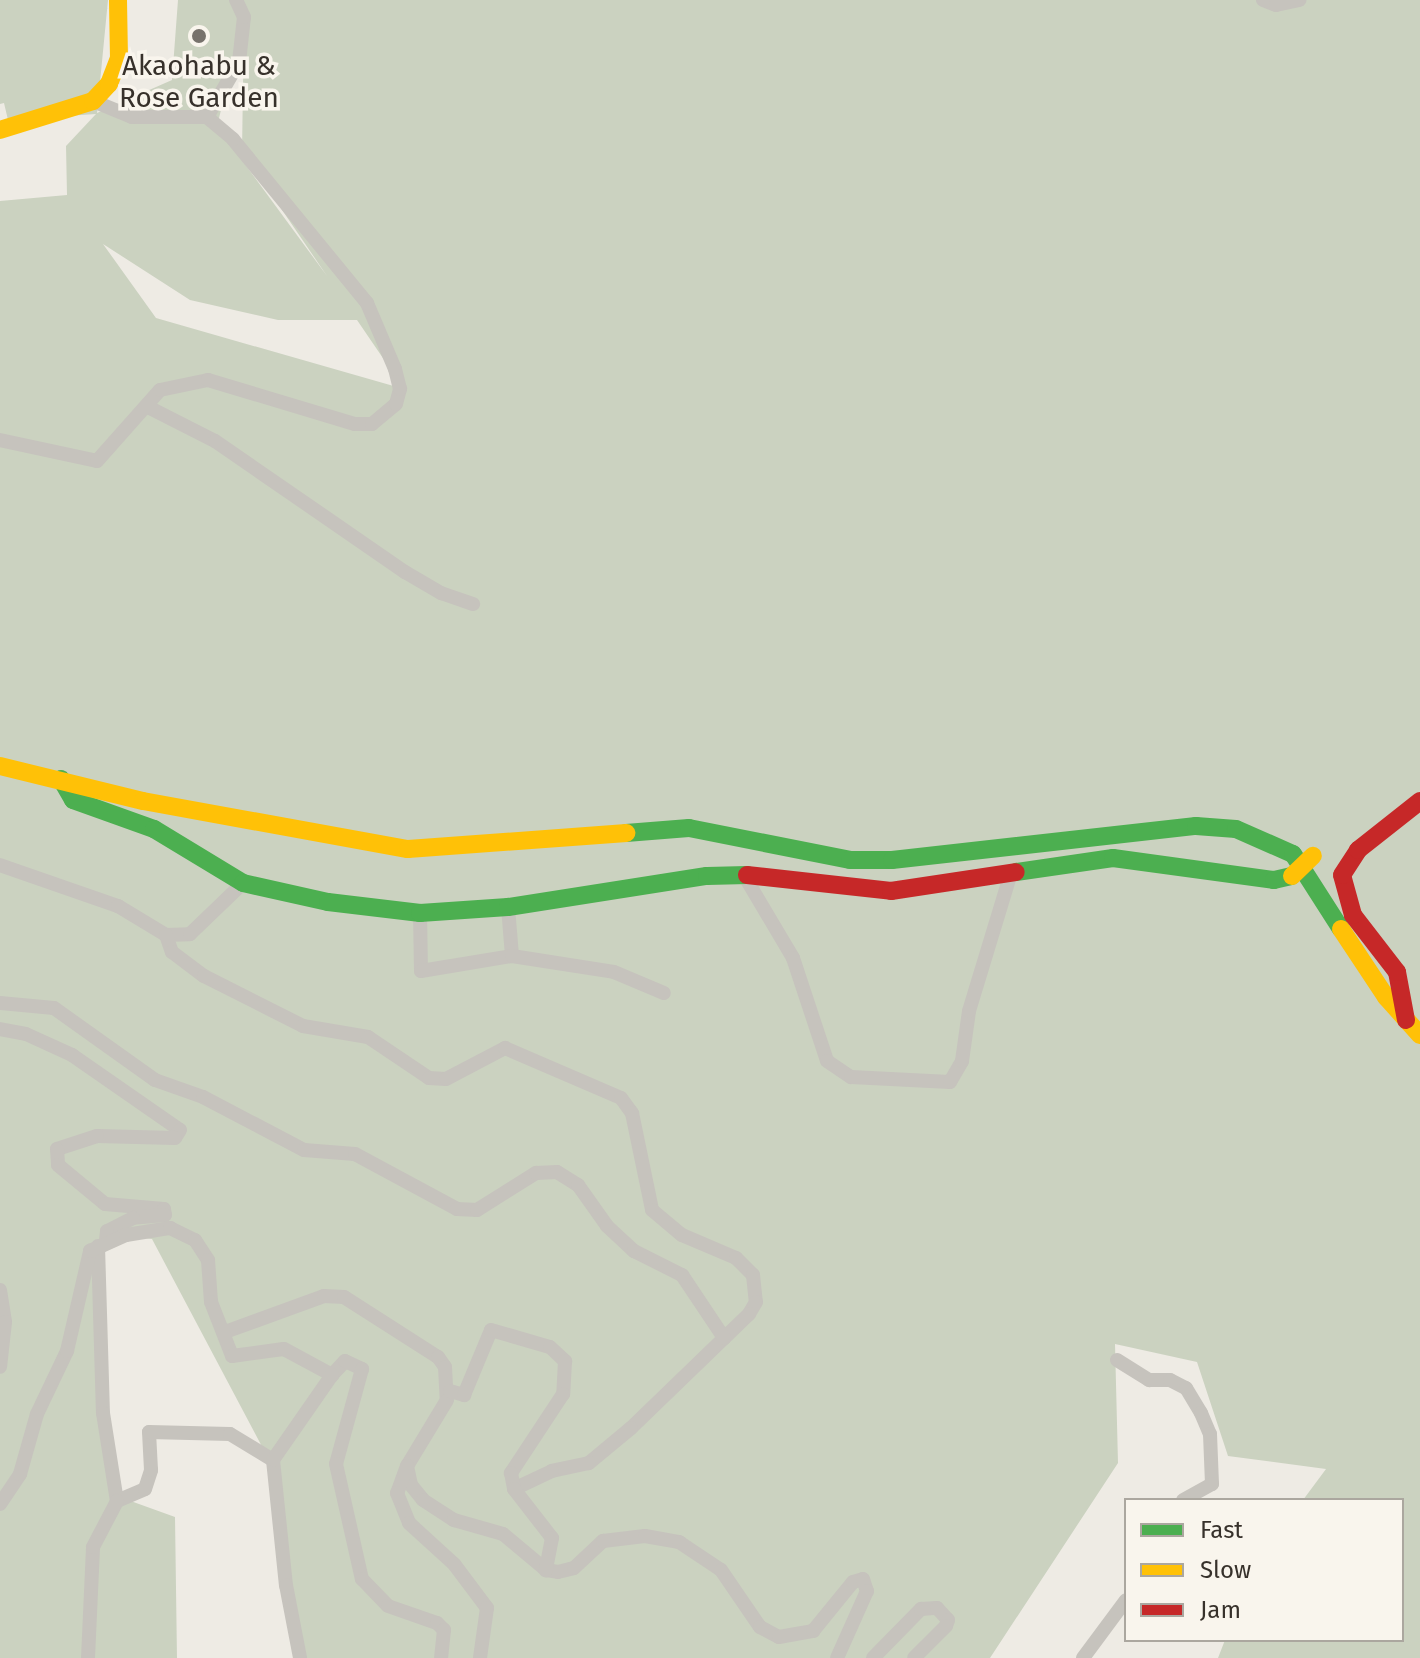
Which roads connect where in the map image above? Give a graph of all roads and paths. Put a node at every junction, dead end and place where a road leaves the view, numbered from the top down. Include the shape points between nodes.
1 (118, 0) edge
2 (236, 0) edge
3 (1263, 0) edge
4 (1299, 0) edge
5 (93, 101) junction
6 (207, 117) junction
7 (0, 130) edge
8 (148, 407) junction
9 (0, 440) edge
10 (473, 604) dead end
11 (0, 766) edge
12 (61, 779) junction
13 (1420, 801) edge
14 (1313, 856) dead end
15 (0, 865) edge
16 (1011, 873) junction
17 (745, 877) junction
18 (243, 883) junction
19 (508, 907) junction
20 (420, 913) junction
21 (166, 935) junction
22 (512, 956) junction
23 (664, 993) dead end
24 (0, 1003) edge
25 (1406, 1020) junction
26 (0, 1029) edge
27 (1420, 1035) edge
28 (102, 1243) junction
29 (0, 1290) edge
30 (225, 1332) junction
31 (724, 1338) junction
32 (1117, 1360) dead end
33 (0, 1367) edge
34 (332, 1375) junction
35 (450, 1391) junction
36 (273, 1460) junction
37 (407, 1466) junction
38 (514, 1489) junction
39 (1187, 1498) edge
40 (117, 1501) junction
41 (0, 1504) edge
42 (546, 1570) junction
43 (1124, 1603) edge
44 (88, 1658) edge
45 (300, 1658) edge
46 (441, 1658) edge
47 (480, 1658) edge
48 (837, 1658) edge
49 (873, 1658) edge
50 (914, 1658) edge
51 (1083, 1658) edge

1 - 5 main road via 119,58 109,84
2 - 6 street via 244,17 239,62
3 - 4 street via 1276,5
5 - 6 street via 132,117
5 - 7 main road
6 - 8 street via 233,139 367,303 395,369 396,404 372,424 355,424 208,380 160,390
8 - 9 street via 97,461
8 - 10 street via 215,441 405,572
11 - 12 main road
12 - 18 main road via 73,800 154,829
12 - 25 main road via 143,801 408,849 689,828 850,860 892,860 1196,826 1236,829 1293,854
13 - 25 main road via 1358,850 1342,875 1353,915 1397,972
14 - 16 main road, bridge via 1292,876 1274,880 1113,858
15 - 21 street via 105,900
16 - 17 main road via 891,891
16 - 17 street via 969,1011 962,1061 950,1082 851,1077 827,1061 793,958
17 - 19 main road via 707,876
18 - 20 main road via 328,902
18 - 21 street via 190,934
19 - 20 main road
19 - 22 street
20 - 22 street via 421,971
21 - 31 street via 172,952 204,976 303,1026 368,1037 429,1078 446,1079 505,1048 621,1098 632,1113 652,1210 682,1235 736,1258 753,1275 756,1302
22 - 23 street via 614,972
24 - 31 street via 54,1008 155,1080 203,1097 304,1150 355,1154 457,1209 477,1210 536,1173 557,1172 578,1185 607,1226 634,1251 682,1275
25 - 27 main road
26 - 28 street via 26,1034 72,1055 180,1130 175,1138 97,1136 57,1149 58,1165 105,1204 164,1209 165,1215 133,1218 107,1231
28 - 30 street via 170,1228 195,1240 208,1260 211,1302
28 - 40 street via 103,1413
28 - 41 street via 90,1251 81,1273 67,1351 37,1414 20,1474
29 - 33 street via 5,1322
30 - 34 street via 232,1356 284,1349
30 - 35 street via 324,1296 344,1297 438,1357
31 - 38 street via 589,1463 552,1471
32 - 39 street via 1149,1380 1170,1380 1186,1388 1201,1413 1210,1434 1212,1484
34 - 36 street
34 - 46 street via 345,1361 362,1369 336,1464 362,1579 388,1606 437,1623 444,1630
35 - 37 street
35 - 38 street via 464,1395 491,1330 550,1347 565,1361 563,1394 514,1464
36 - 40 street via 230,1434 149,1432 151,1470 145,1489
36 - 45 street via 286,1585
37 - 42 street via 411,1485 423,1500 454,1520 515,1541
37 - 47 street via 397,1493 409,1523 454,1564 487,1608
38 - 42 street via 552,1538
40 - 44 street via 93,1547
42 - 48 street via 574,1568 603,1541 669,1538 721,1570 768,1633 791,1638 813,1631 853,1582 863,1579 867,1591
43 - 51 street
49 - 50 street via 921,1609 937,1608 948,1620 946,1626

